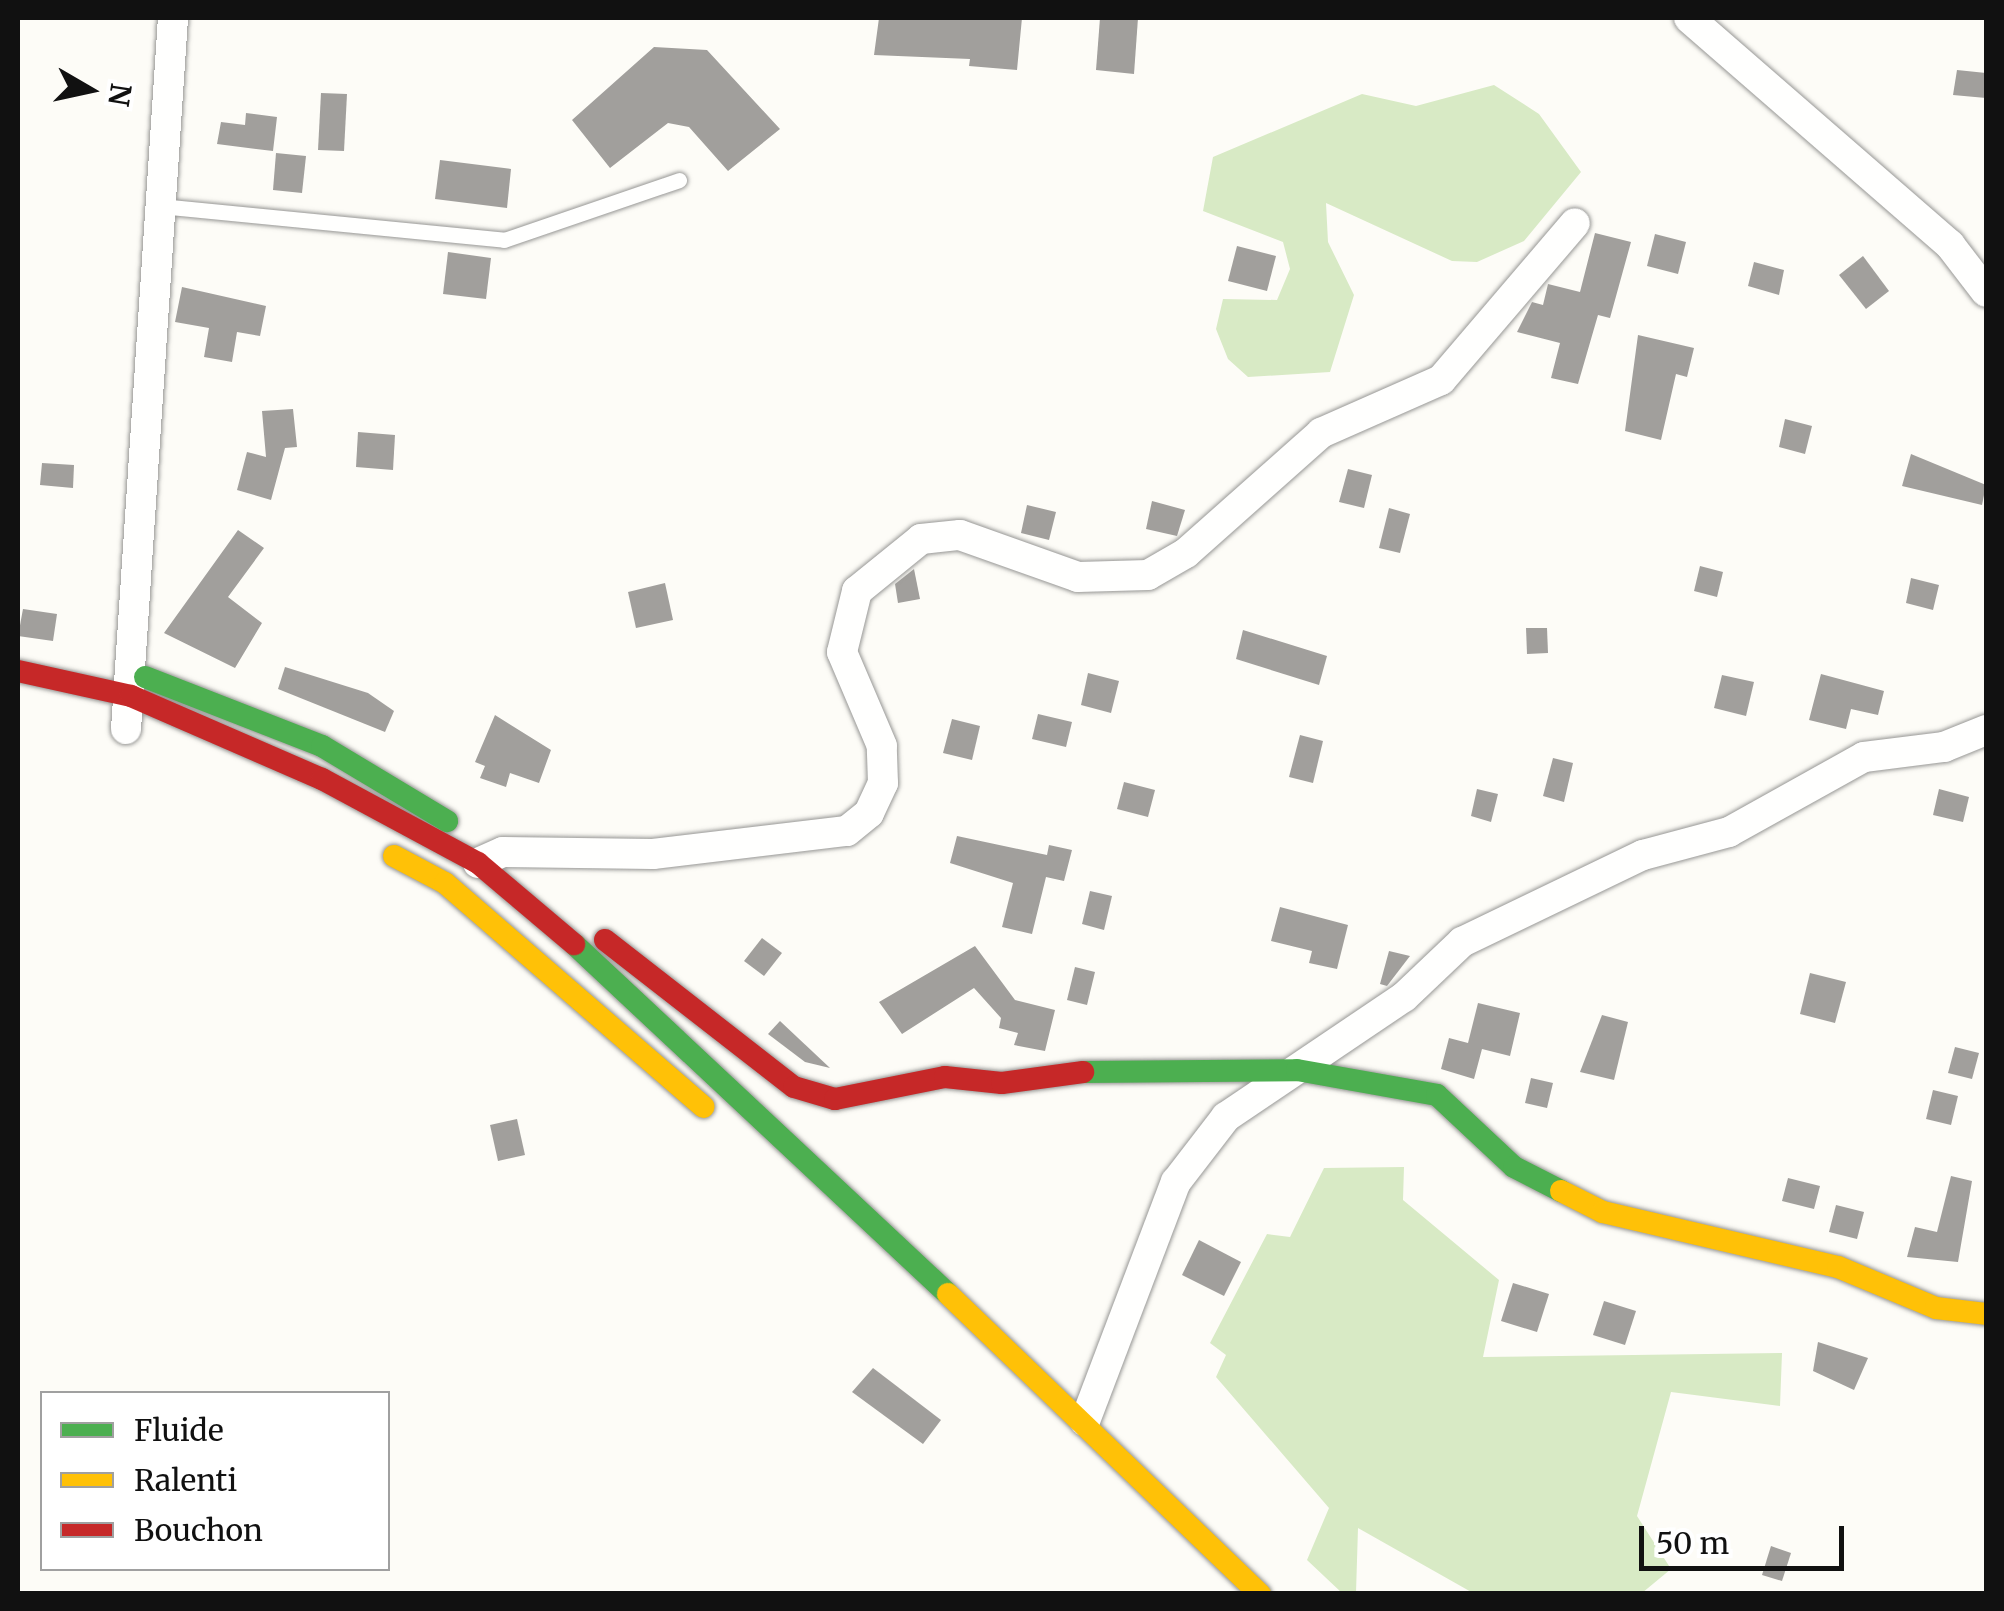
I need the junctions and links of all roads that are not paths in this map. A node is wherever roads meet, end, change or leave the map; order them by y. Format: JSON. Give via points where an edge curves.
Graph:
{"nodes":[{"id":1,"x":173,"y":18,"type":"edge"},
{"id":2,"x":1688,"y":18,"type":"edge"},
{"id":3,"x":679,"y":180,"type":"dead end"},
{"id":4,"x":160,"y":206,"type":"junction"},
{"id":5,"x":1575,"y":222,"type":"dead end"},
{"id":6,"x":1986,"y":292,"type":"edge"},
{"id":7,"x":18,"y":671,"type":"edge"},
{"id":8,"x":132,"y":685,"type":"junction"},
{"id":9,"x":125,"y":730,"type":"dead end"},
{"id":10,"x":1986,"y":730,"type":"edge"},
{"id":11,"x":364,"y":840,"type":"dead end"},
{"id":12,"x":488,"y":858,"type":"junction"},
{"id":13,"x":1297,"y":1070,"type":"junction"},
{"id":14,"x":718,"y":1120,"type":"dead end"},
{"id":15,"x":1986,"y":1314,"type":"edge"},
{"id":16,"x":1086,"y":1422,"type":"junction"},
{"id":17,"x":1260,"y":1594,"type":"edge"}],
"edges":[{"from":1,"to":4,"type":"street"},
{"from":2,"to":6,"type":"street","via":[[1950,245]]},
{"from":3,"to":4,"type":"lane","via":[[504,240]]},
{"from":4,"to":8,"type":"street"},
{"from":5,"to":12,"type":"street","via":[[1441,380],[1321,432],[1186,553],[1148,574],[1078,577],[960,535],[920,540],[857,591],[842,652],[882,746],[883,783],[870,813],[847,831],[653,854]]},
{"from":7,"to":8,"type":"main road"},
{"from":8,"to":9,"type":"street"},
{"from":8,"to":12,"type":"main road"},
{"from":10,"to":13,"type":"street","via":[[1944,747],[1864,757],[1730,832],[1644,855],[1462,942],[1404,997]]},
{"from":11,"to":14,"type":"main road","via":[[445,883]]},
{"from":12,"to":13,"type":"main road","via":[[794,1088],[835,1099],[945,1077],[1002,1082],[1128,1066]]},
{"from":12,"to":16,"type":"main road"},
{"from":13,"to":15,"type":"main road","via":[[1437,1095],[1514,1167],[1603,1212],[1838,1267],[1936,1308]]},
{"from":13,"to":16,"type":"street","via":[[1226,1117],[1176,1182]]},
{"from":16,"to":17,"type":"main road"}]}
